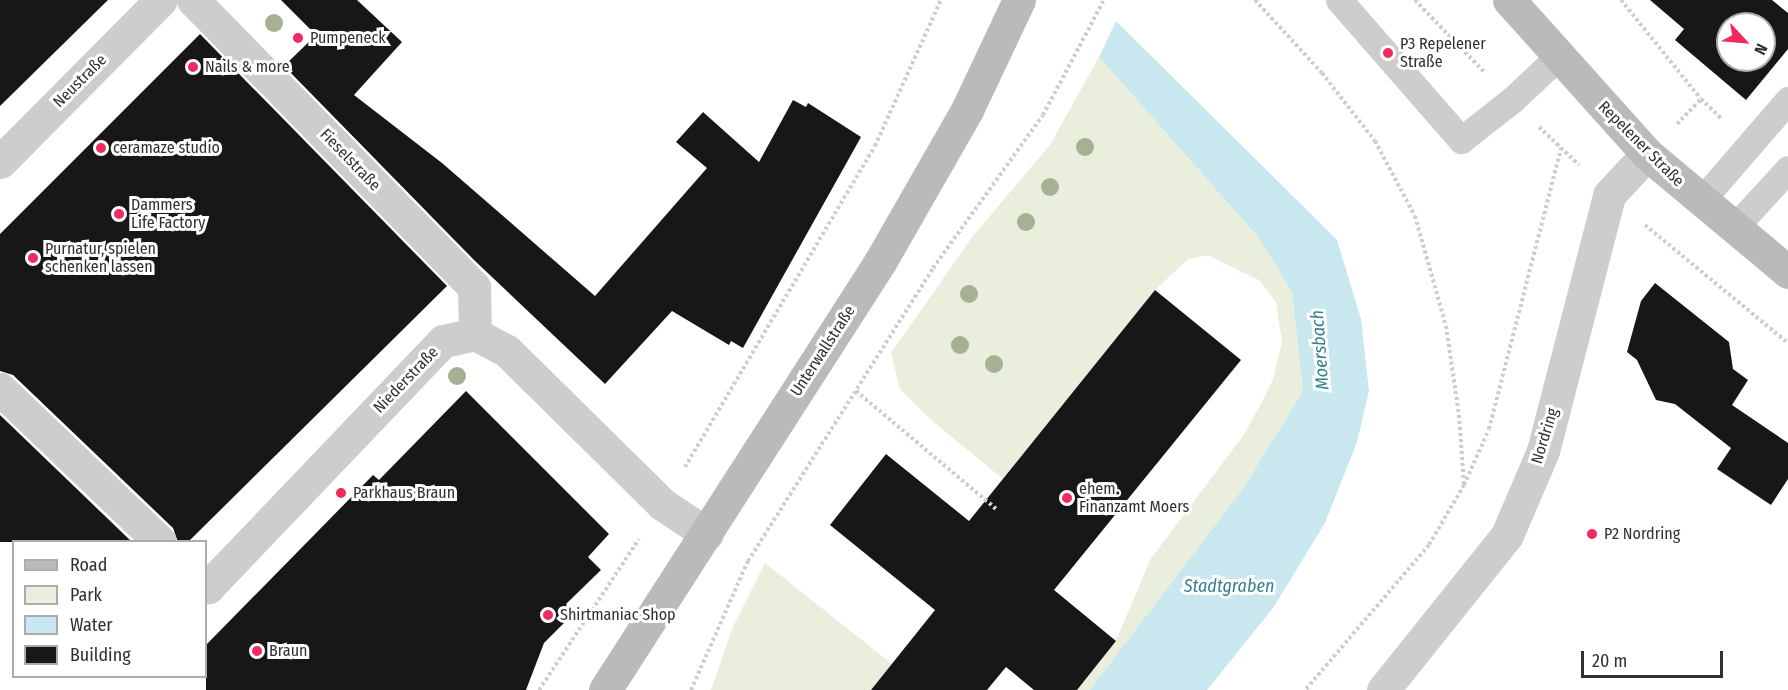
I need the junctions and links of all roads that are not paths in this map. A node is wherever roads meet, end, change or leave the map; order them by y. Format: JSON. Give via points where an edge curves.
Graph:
{"nodes":[{"id":1,"x":161,"y":0,"type":"edge"},
{"id":2,"x":193,"y":0,"type":"edge"},
{"id":3,"x":1019,"y":0,"type":"edge"},
{"id":4,"x":1339,"y":0,"type":"edge"},
{"id":5,"x":1509,"y":0,"type":"edge"},
{"id":6,"x":1558,"y":57,"type":"junction"},
{"id":7,"x":1788,"y":100,"type":"edge"},
{"id":8,"x":1647,"y":154,"type":"junction"},
{"id":9,"x":0,"y":162,"type":"edge"},
{"id":10,"x":1788,"y":169,"type":"edge"},
{"id":11,"x":1700,"y":202,"type":"junction"},
{"id":12,"x":1733,"y":229,"type":"junction"},
{"id":13,"x":1788,"y":273,"type":"edge"},
{"id":14,"x":475,"y":333,"type":"junction"},
{"id":15,"x":0,"y":389,"type":"edge"},
{"id":16,"x":707,"y":534,"type":"junction"},
{"id":17,"x":158,"y":540,"type":"edge"},
{"id":18,"x":207,"y":586,"type":"edge"},
{"id":19,"x":605,"y":690,"type":"edge"},
{"id":20,"x":1383,"y":690,"type":"edge"}],
"edges":[{"from":1,"to":9,"type":"street","name":"Neustraße"},
{"from":2,"to":14,"type":"street","name":"Fieselstraße","via":[[474,286]]},
{"from":3,"to":16,"type":"main road","name":"Unterwallstraße","via":[[967,110],[880,262]]},
{"from":4,"to":6,"type":"lane","via":[[1461,140]]},
{"from":5,"to":6,"type":"main road","name":"Repelener Straße"},
{"from":6,"to":8,"type":"main road","name":"Repelener Straße"},
{"from":7,"to":11,"type":"lane"},
{"from":8,"to":11,"type":"main road","name":"Repelener Straße"},
{"from":8,"to":20,"type":"street","name":"Nordring","via":[[1609,195],[1544,451],[1507,535]]},
{"from":10,"to":12,"type":"lane"},
{"from":11,"to":12,"type":"main road","name":"Repelener Straße"},
{"from":12,"to":13,"type":"main road","name":"Repelener Straße"},
{"from":14,"to":16,"type":"street","via":[[507,351],[662,504]]},
{"from":14,"to":18,"type":"street","name":"Niederstraße","via":[[443,341]]},
{"from":15,"to":17,"type":"street"},
{"from":16,"to":19,"type":"main road","name":"Unterwallstraße"}]}
